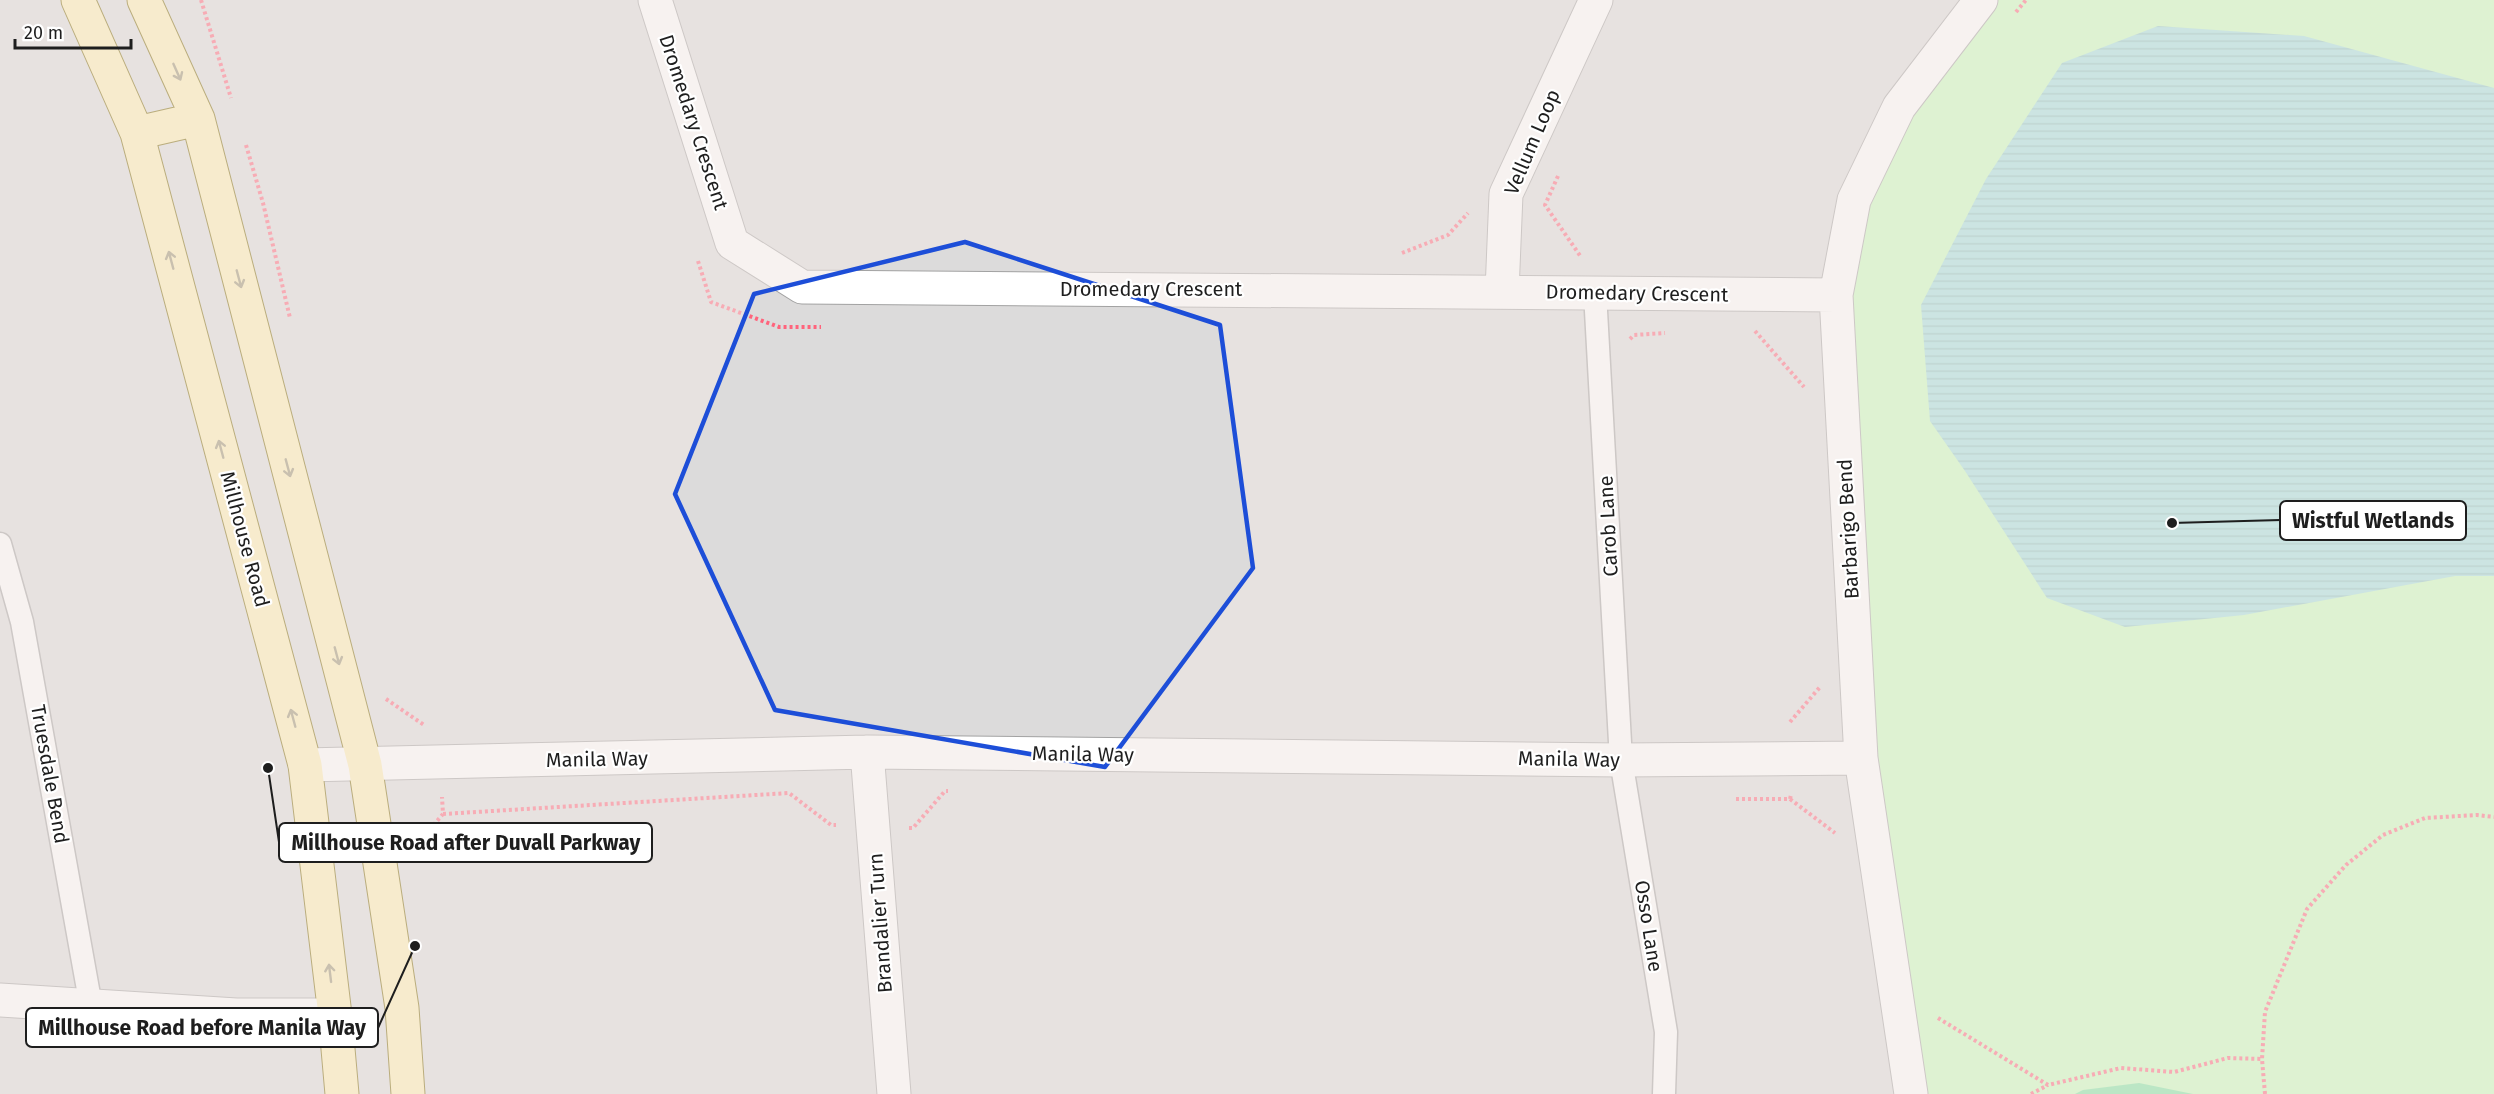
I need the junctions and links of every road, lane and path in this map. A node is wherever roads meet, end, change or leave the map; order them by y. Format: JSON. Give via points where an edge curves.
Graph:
{"nodes":[{"id":1,"x":78,"y":0,"type":"edge"},
{"id":2,"x":144,"y":0,"type":"edge"},
{"id":3,"x":655,"y":0,"type":"edge"},
{"id":4,"x":1596,"y":0,"type":"edge"},
{"id":5,"x":1981,"y":0,"type":"edge"},
{"id":6,"x":2026,"y":0,"type":"edge"},
{"id":7,"x":2012,"y":18,"type":"dead end"},
{"id":8,"x":198,"y":118,"type":"junction"},
{"id":9,"x":137,"y":133,"type":"junction"},
{"id":10,"x":1506,"y":203,"type":"junction"},
{"id":11,"x":1545,"y":205,"type":"dead end"},
{"id":12,"x":1393,"y":253,"type":"dead end"},
{"id":13,"x":1502,"y":292,"type":"junction"},
{"id":14,"x":1595,"y":293,"type":"junction"},
{"id":15,"x":1836,"y":295,"type":"junction"},
{"id":16,"x":0,"y":544,"type":"edge"},
{"id":17,"x":867,"y":752,"type":"junction"},
{"id":18,"x":1861,"y":758,"type":"junction"},
{"id":19,"x":1622,"y":760,"type":"junction"},
{"id":20,"x":305,"y":765,"type":"junction"},
{"id":21,"x":365,"y":765,"type":"junction"},
{"id":22,"x":2494,"y":818,"type":"edge"},
{"id":23,"x":0,"y":1000,"type":"edge"},
{"id":24,"x":90,"y":1006,"type":"junction"},
{"id":25,"x":335,"y":1015,"type":"junction"},
{"id":26,"x":1937,"y":1018,"type":"dead end"},
{"id":27,"x":2262,"y":1059,"type":"junction"},
{"id":28,"x":2048,"y":1085,"type":"junction"},
{"id":29,"x":342,"y":1094,"type":"edge"},
{"id":30,"x":408,"y":1094,"type":"edge"},
{"id":31,"x":894,"y":1094,"type":"edge"},
{"id":32,"x":1664,"y":1094,"type":"edge"},
{"id":33,"x":1911,"y":1094,"type":"edge"},
{"id":34,"x":2031,"y":1094,"type":"edge"},
{"id":35,"x":2265,"y":1094,"type":"edge"}],
"edges":[{"from":1,"to":9,"type":"main road","name":"Millhouse Road"},
{"from":2,"to":8,"type":"main road","one_way":true},
{"from":3,"to":13,"type":"street","name":"Dromedary Crescent","via":[[732,243],[802,286]]},
{"from":4,"to":10,"type":"street","name":"Vellum Loop","via":[[1506,194]]},
{"from":5,"to":15,"type":"street","name":"Barbarigo Bend","via":[[1899,107],[1854,200]]},
{"from":6,"to":7,"type":"path"},
{"from":8,"to":9,"type":"main road"},
{"from":8,"to":21,"type":"main road","one_way":true},
{"from":20,"to":9,"type":"main road","name":"Millhouse Road","one_way":true},
{"from":10,"to":11,"type":"path"},
{"from":10,"to":12,"type":"path","via":[[1479,202],[1448,235],[1404,253]]},
{"from":10,"to":13,"type":"street","name":"Vellum Loop"},
{"from":13,"to":14,"type":"street","name":"Dromedary Crescent"},
{"from":14,"to":15,"type":"street","name":"Dromedary Crescent"},
{"from":14,"to":19,"type":"lane","name":"Carob Lane"},
{"from":15,"to":18,"type":"street","name":"Barbarigo Bend"},
{"from":16,"to":24,"type":"lane","name":"Truesdale Bend","via":[[22,621]]},
{"from":17,"to":19,"type":"street","name":"Manila Way"},
{"from":17,"to":21,"type":"street","name":"Manila Way"},
{"from":17,"to":31,"type":"street","name":"Brandalier Turn"},
{"from":18,"to":19,"type":"street","name":"Manila Way"},
{"from":18,"to":33,"type":"street","name":"Barbarigo Bend"},
{"from":19,"to":32,"type":"lane","name":"Osso Lane","via":[[1666,1032]]},
{"from":20,"to":21,"type":"street","name":"Manila Way"},
{"from":25,"to":20,"type":"main road","name":"Millhouse Road","one_way":true},
{"from":21,"to":30,"type":"main road","via":[[402,1008]]},
{"from":22,"to":27,"type":"path","via":[[2425,818],[2383,835],[2346,865],[2307,909],[2265,1012]]},
{"from":23,"to":24,"type":"street"},
{"from":24,"to":25,"type":"street","via":[[236,1015]]},
{"from":25,"to":29,"type":"main road","name":"Millhouse Road"},
{"from":26,"to":28,"type":"path"},
{"from":27,"to":28,"type":"path","via":[[2228,1058],[2174,1072],[2121,1068]]},
{"from":27,"to":35,"type":"path"},
{"from":28,"to":34,"type":"path"}]}
